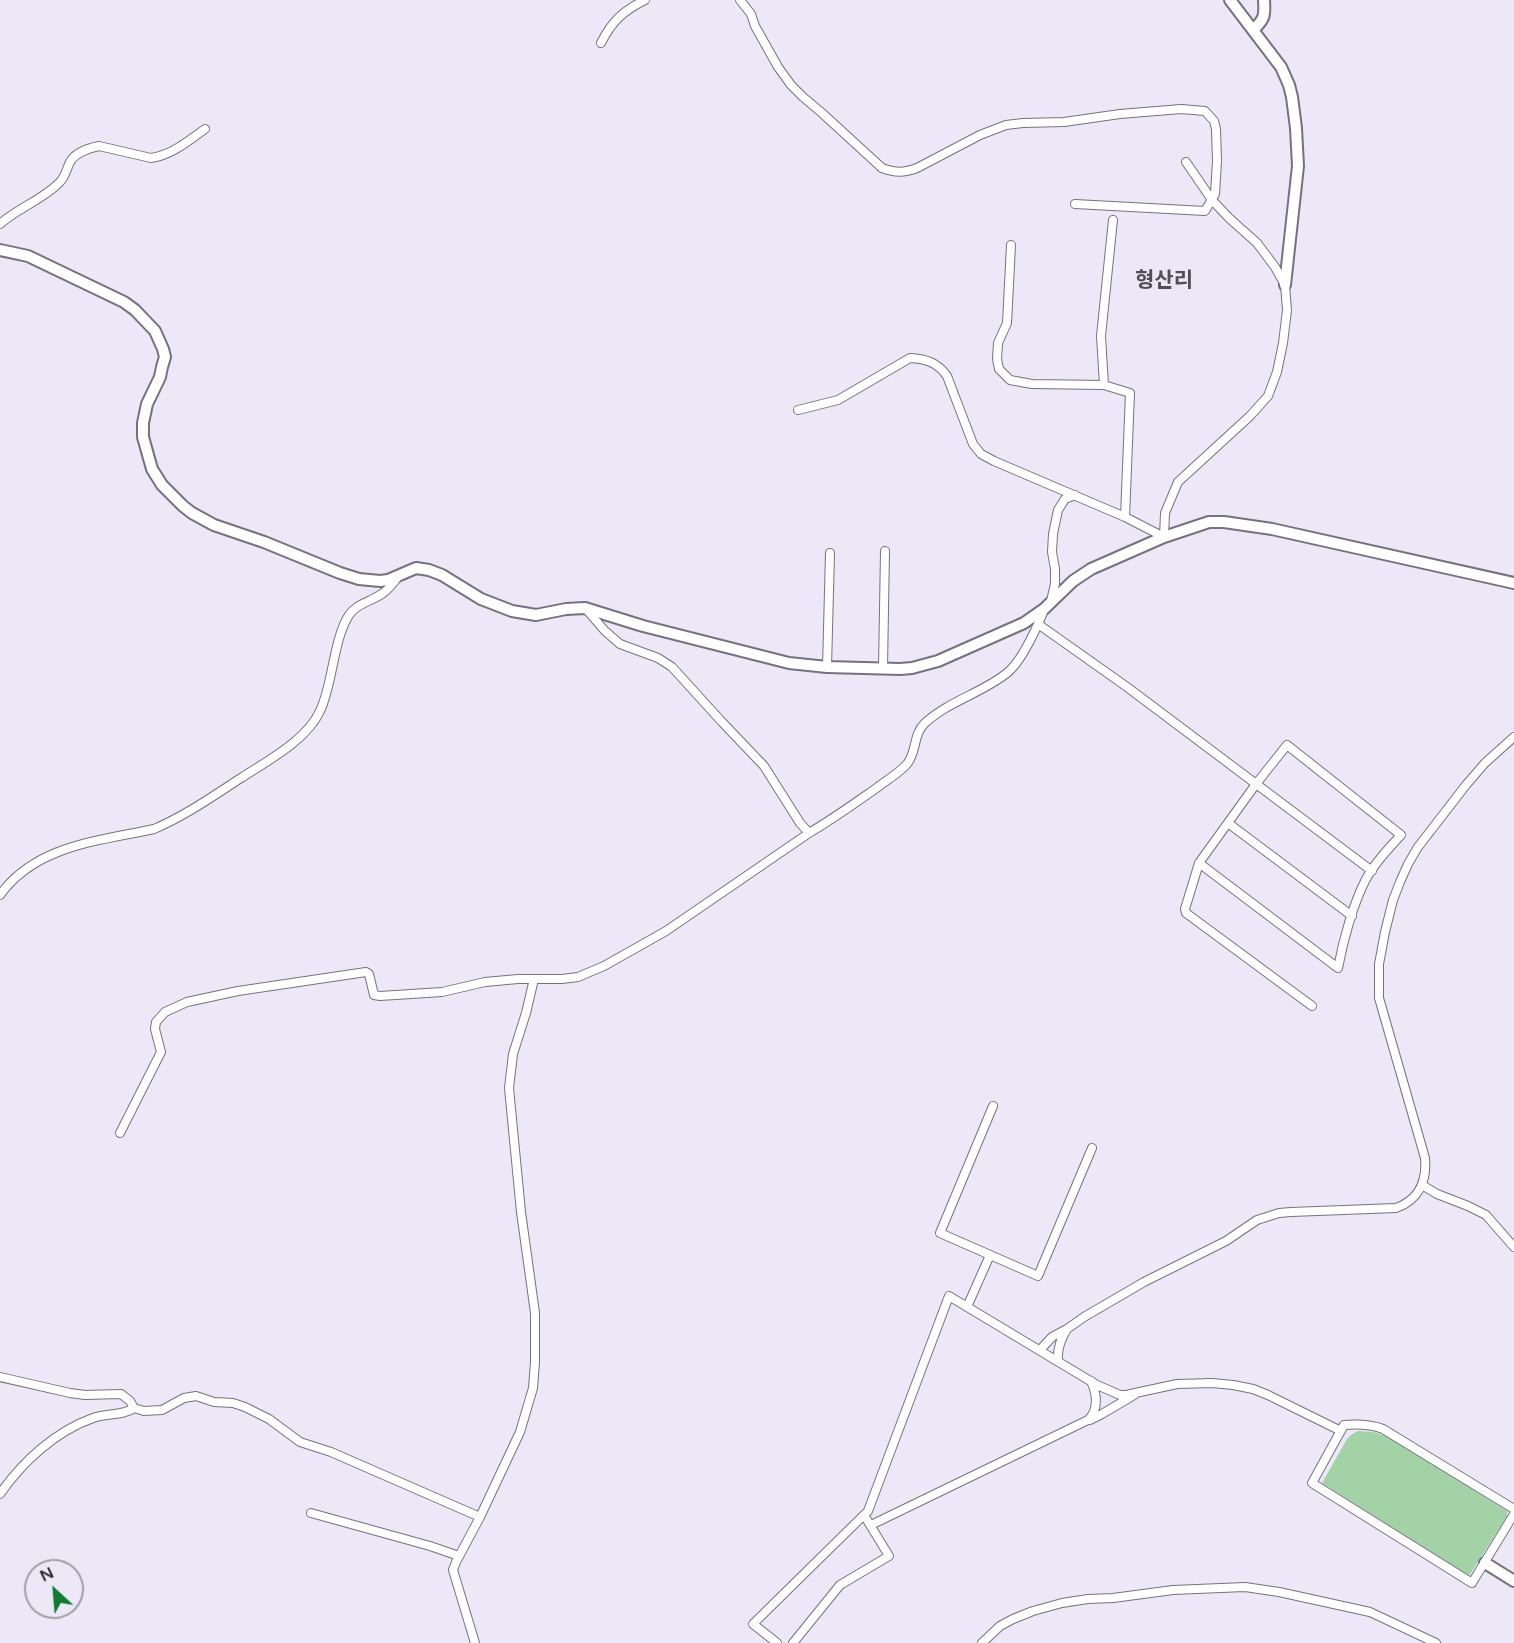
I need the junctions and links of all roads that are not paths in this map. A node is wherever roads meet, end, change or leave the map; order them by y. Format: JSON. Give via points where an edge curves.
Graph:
{"nodes":[{"id":1,"x":645,"y":0,"type":"edge"},
{"id":2,"x":740,"y":0,"type":"edge"},
{"id":3,"x":1230,"y":0,"type":"edge"},
{"id":4,"x":1264,"y":0,"type":"edge"},
{"id":5,"x":1254,"y":30,"type":"junction"},
{"id":6,"x":601,"y":43,"type":"dead end"},
{"id":7,"x":205,"y":129,"type":"dead end"},
{"id":8,"x":1186,"y":162,"type":"dead end"},
{"id":9,"x":1212,"y":200,"type":"junction"},
{"id":10,"x":1075,"y":204,"type":"dead end"},
{"id":11,"x":1113,"y":220,"type":"dead end"},
{"id":12,"x":0,"y":224,"type":"edge"},
{"id":13,"x":1011,"y":244,"type":"dead end"},
{"id":14,"x":0,"y":250,"type":"edge"},
{"id":15,"x":1285,"y":285,"type":"junction"},
{"id":16,"x":1104,"y":385,"type":"junction"},
{"id":17,"x":798,"y":410,"type":"dead end"},
{"id":18,"x":1075,"y":495,"type":"junction"},
{"id":19,"x":1125,"y":517,"type":"junction"},
{"id":20,"x":1164,"y":537,"type":"junction"},
{"id":21,"x":885,"y":551,"type":"dead end"},
{"id":22,"x":830,"y":553,"type":"dead end"},
{"id":23,"x":399,"y":576,"type":"junction"},
{"id":24,"x":1514,"y":583,"type":"edge"},
{"id":25,"x":1048,"y":606,"type":"junction"},
{"id":26,"x":585,"y":608,"type":"junction"},
{"id":27,"x":1038,"y":624,"type":"junction"},
{"id":28,"x":827,"y":667,"type":"junction"},
{"id":29,"x":883,"y":668,"type":"junction"},
{"id":30,"x":1514,"y":737,"type":"edge"},
{"id":31,"x":1256,"y":784,"type":"junction"},
{"id":32,"x":1228,"y":823,"type":"junction"},
{"id":33,"x":809,"y":833,"type":"junction"},
{"id":34,"x":1199,"y":863,"type":"junction"},
{"id":35,"x":1372,"y":871,"type":"junction"},
{"id":36,"x":0,"y":895,"type":"edge"},
{"id":37,"x":1352,"y":916,"type":"junction"},
{"id":38,"x":534,"y":979,"type":"junction"},
{"id":39,"x":1312,"y":1006,"type":"dead end"},
{"id":40,"x":993,"y":1106,"type":"dead end"},
{"id":41,"x":120,"y":1133,"type":"dead end"},
{"id":42,"x":1092,"y":1148,"type":"dead end"},
{"id":43,"x":1422,"y":1185,"type":"junction"},
{"id":44,"x":1514,"y":1247,"type":"edge"},
{"id":45,"x":990,"y":1255,"type":"junction"},
{"id":46,"x":967,"y":1307,"type":"junction"},
{"id":47,"x":1067,"y":1329,"type":"junction"},
{"id":48,"x":1040,"y":1350,"type":"junction"},
{"id":49,"x":1058,"y":1361,"type":"junction"},
{"id":50,"x":0,"y":1377,"type":"edge"},
{"id":51,"x":1090,"y":1380,"type":"junction"},
{"id":52,"x":1138,"y":1393,"type":"junction"},
{"id":53,"x":134,"y":1408,"type":"junction"},
{"id":54,"x":1088,"y":1420,"type":"junction"},
{"id":55,"x":1341,"y":1431,"type":"junction"},
{"id":56,"x":0,"y":1494,"type":"edge"},
{"id":57,"x":1514,"y":1509,"type":"edge"},
{"id":58,"x":311,"y":1513,"type":"dead end"},
{"id":59,"x":1514,"y":1514,"type":"edge"},
{"id":60,"x":864,"y":1515,"type":"junction"},
{"id":61,"x":480,"y":1517,"type":"junction"},
{"id":62,"x":871,"y":1526,"type":"junction"},
{"id":63,"x":459,"y":1556,"type":"junction"},
{"id":64,"x":1485,"y":1563,"type":"junction"},
{"id":65,"x":1514,"y":1581,"type":"edge"},
{"id":66,"x":475,"y":1643,"type":"edge"},
{"id":67,"x":777,"y":1643,"type":"edge"},
{"id":68,"x":793,"y":1643,"type":"edge"},
{"id":69,"x":982,"y":1643,"type":"edge"},
{"id":70,"x":1436,"y":1643,"type":"edge"}],
"edges":[{"from":1,"to":6,"type":"street","via":[[624,12]]},
{"from":2,"to":9,"type":"street","via":[[791,85],[882,168],[908,172],[1006,125],[1201,110],[1210,115],[1216,129]]},
{"from":3,"to":5,"type":"main road"},
{"from":4,"to":5,"type":"main road","via":[[1263,21]]},
{"from":5,"to":15,"type":"main road","via":[[1285,74],[1295,120],[1298,166]]},
{"from":7,"to":12,"type":"street","via":[[159,157],[99,146],[91,148],[74,156],[57,185]]},
{"from":8,"to":9,"type":"street"},
{"from":9,"to":10,"type":"street","via":[[1205,211]]},
{"from":9,"to":15,"type":"street","via":[[1257,243]]},
{"from":11,"to":16,"type":"street","via":[[1101,336]]},
{"from":13,"to":16,"type":"street","via":[[1007,323],[998,343],[999,369],[1010,380],[1032,384]]},
{"from":14,"to":23,"type":"main road","via":[[28,256],[124,303],[155,331],[165,357],[145,412],[145,448],[156,478],[192,513],[349,577],[380,581]]},
{"from":15,"to":20,"type":"street","via":[[1283,343],[1268,396],[1178,482],[1165,513]]},
{"from":16,"to":19,"type":"street","via":[[1130,393]]},
{"from":17,"to":18,"type":"street","via":[[838,400],[910,358],[932,361],[947,376],[973,444],[981,454]]},
{"from":18,"to":19,"type":"street"},
{"from":18,"to":25,"type":"street","via":[[1065,499],[1058,510],[1052,552],[1055,584]]},
{"from":19,"to":20,"type":"street"},
{"from":20,"to":24,"type":"main road","via":[[1209,522],[1249,525]]},
{"from":20,"to":25,"type":"main road","via":[[1083,574]]},
{"from":21,"to":29,"type":"street"},
{"from":22,"to":28,"type":"street"},
{"from":23,"to":26,"type":"main road","via":[[416,568],[429,570],[481,599],[528,615]]},
{"from":23,"to":36,"type":"street","via":[[386,591],[359,605],[348,617],[321,710],[292,744],[167,823],[68,848],[31,865]]},
{"from":25,"to":27,"type":"street"},
{"from":25,"to":29,"type":"main road","via":[[1024,623],[938,661],[912,668]]},
{"from":26,"to":28,"type":"main road","via":[[766,658]]},
{"from":26,"to":33,"type":"street","via":[[620,644],[672,667],[764,766]]},
{"from":27,"to":31,"type":"street"},
{"from":27,"to":33,"type":"street","via":[[1014,667],[930,719],[919,730],[907,764]]},
{"from":28,"to":29,"type":"main road"},
{"from":30,"to":43,"type":"street","via":[[1466,784],[1418,847],[1393,900],[1385,932],[1379,964],[1379,998],[1422,1145],[1426,1168]]},
{"from":31,"to":32,"type":"street"},
{"from":31,"to":35,"type":"street"},
{"from":31,"to":35,"type":"street","via":[[1287,745],[1401,835]]},
{"from":32,"to":34,"type":"street"},
{"from":32,"to":37,"type":"street"},
{"from":33,"to":38,"type":"street","via":[[629,953],[578,977]]},
{"from":34,"to":37,"type":"street","via":[[1338,968]]},
{"from":34,"to":39,"type":"street","via":[[1186,913]]},
{"from":35,"to":37,"type":"street"},
{"from":38,"to":41,"type":"street","via":[[380,996],[374,995],[366,972],[187,1002],[165,1012],[156,1022],[161,1052]]},
{"from":38,"to":61,"type":"street","via":[[513,1054],[509,1088],[535,1313],[536,1362],[520,1432]]},
{"from":40,"to":45,"type":"street","via":[[940,1233]]},
{"from":42,"to":45,"type":"street","via":[[1038,1276]]},
{"from":43,"to":44,"type":"street","via":[[1486,1215]]},
{"from":43,"to":47,"type":"street","via":[[1410,1202],[1396,1208],[1285,1212],[1257,1220]]},
{"from":45,"to":46,"type":"street"},
{"from":46,"to":48,"type":"street"},
{"from":46,"to":60,"type":"street","via":[[949,1296]]},
{"from":47,"to":48,"type":"street"},
{"from":47,"to":49,"type":"street","via":[[1059,1345]]},
{"from":48,"to":49,"type":"street"},
{"from":49,"to":51,"type":"street"},
{"from":50,"to":53,"type":"street","via":[[70,1393],[121,1394]]},
{"from":51,"to":52,"type":"street","via":[[1120,1395]]},
{"from":51,"to":54,"type":"street","via":[[1095,1390],[1095,1408]]},
{"from":52,"to":54,"type":"street"},
{"from":52,"to":55,"type":"street","via":[[1177,1384],[1233,1384],[1268,1395]]},
{"from":53,"to":56,"type":"street","via":[[96,1417],[70,1429],[19,1469]]},
{"from":53,"to":61,"type":"street","via":[[162,1410],[196,1396],[239,1405],[269,1419],[300,1442]]},
{"from":54,"to":62,"type":"street"},
{"from":55,"to":57,"type":"street","via":[[1344,1425],[1358,1424],[1383,1429]]},
{"from":55,"to":64,"type":"street","via":[[1312,1483],[1472,1583]]},
{"from":58,"to":63,"type":"street"},
{"from":59,"to":64,"type":"street"},
{"from":60,"to":62,"type":"street"},
{"from":60,"to":67,"type":"street","via":[[753,1624]]},
{"from":61,"to":63,"type":"street"},
{"from":62,"to":68,"type":"street","via":[[889,1556],[840,1585]]},
{"from":63,"to":66,"type":"street","via":[[453,1570]]},
{"from":64,"to":65,"type":"main road"},
{"from":69,"to":70,"type":"street","via":[[1013,1619],[1062,1603],[1173,1590],[1245,1587],[1370,1612]]}]}
